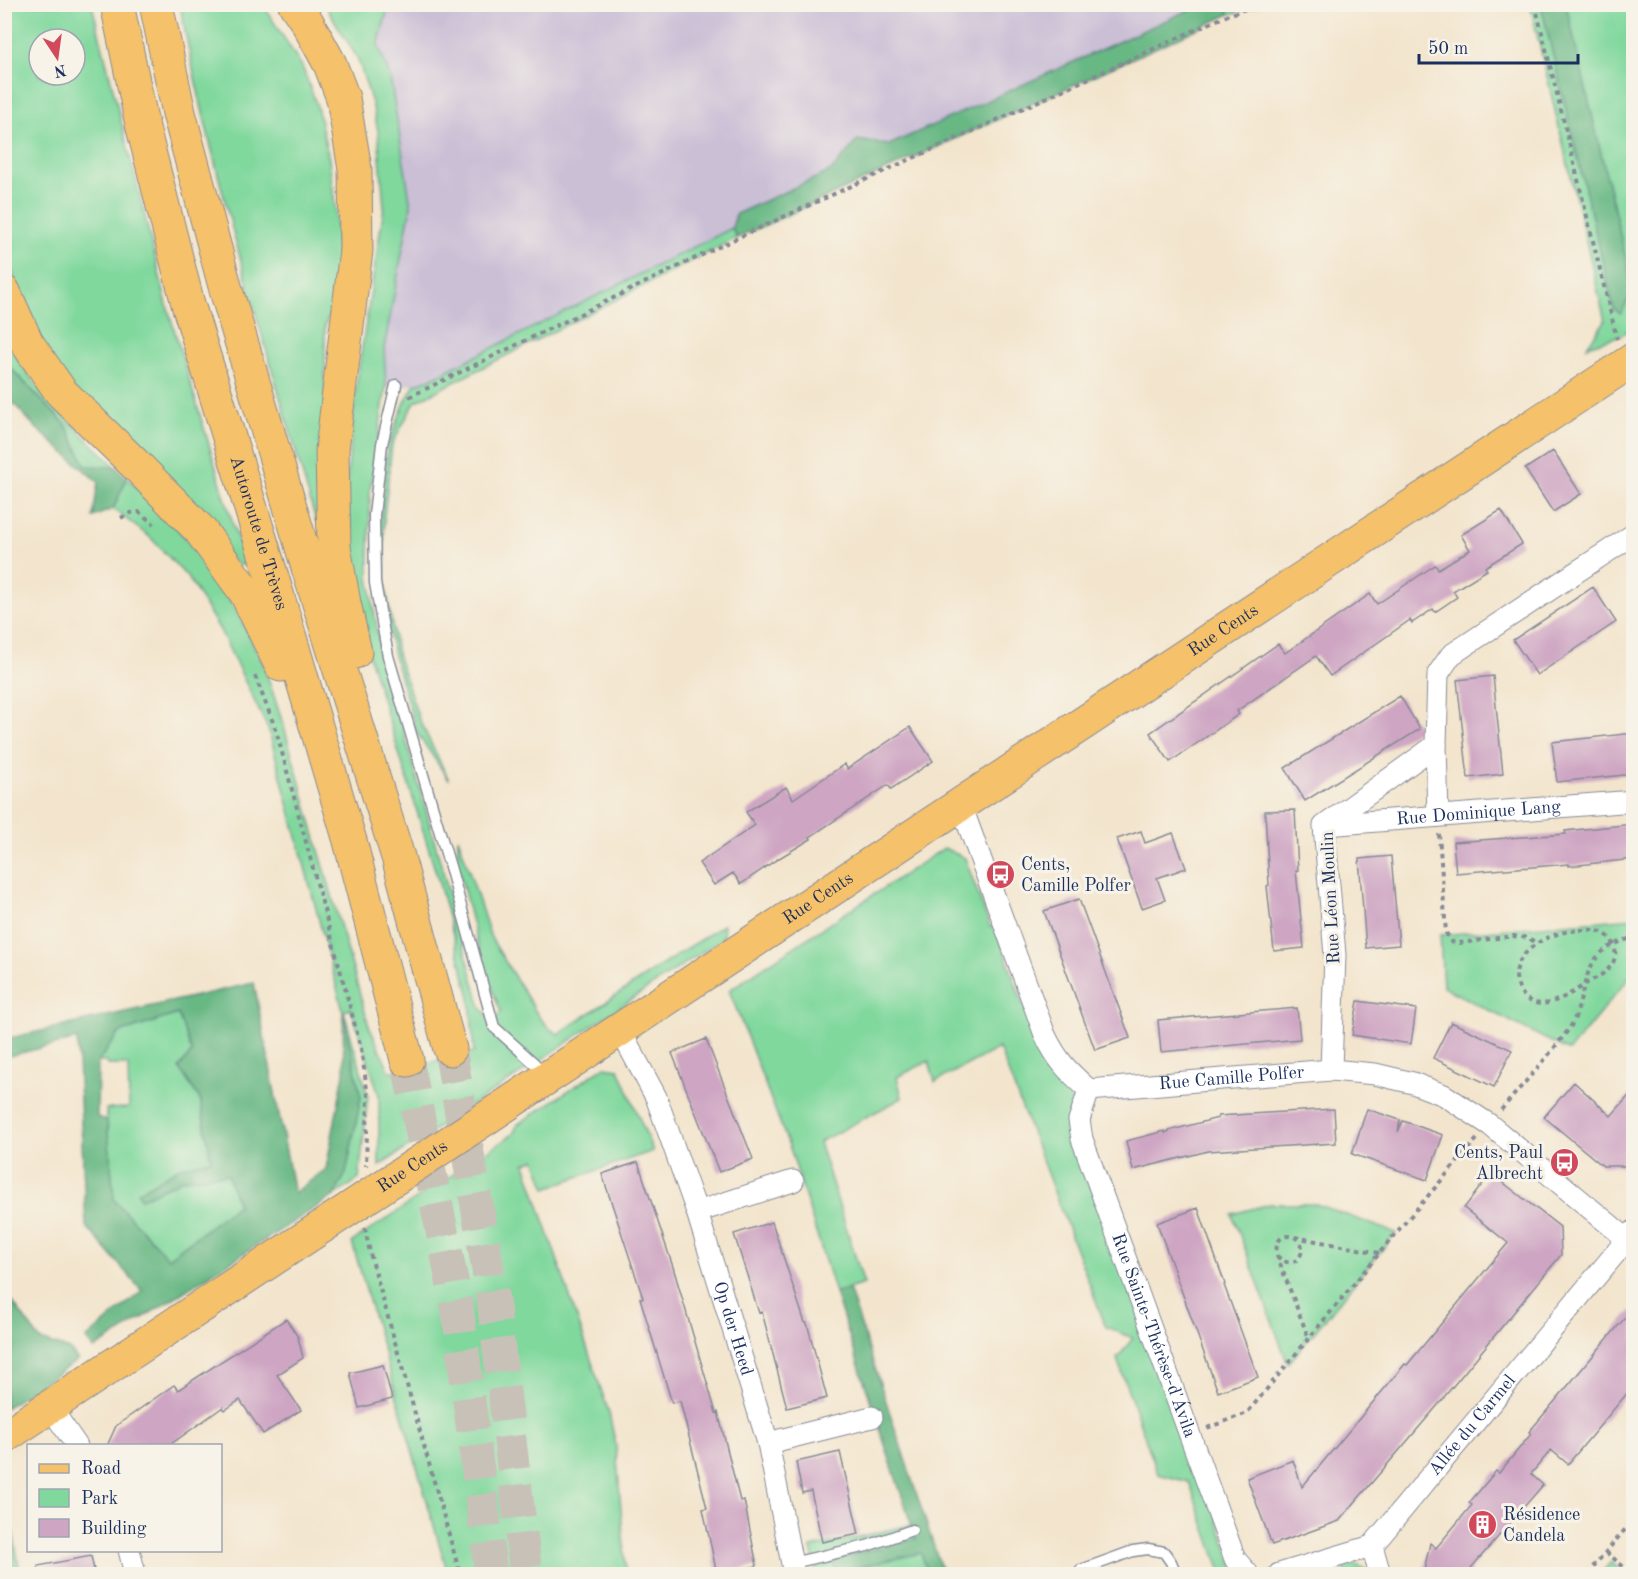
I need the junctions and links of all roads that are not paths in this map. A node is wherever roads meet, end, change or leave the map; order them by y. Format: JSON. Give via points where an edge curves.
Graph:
{"nodes":[{"id":1,"x":117,"y":4,"type":"edge"},
{"id":2,"x":156,"y":4,"type":"edge"},
{"id":3,"x":296,"y":4,"type":"edge"},
{"id":4,"x":4,"y":292,"type":"edge"},
{"id":5,"x":1629,"y":363,"type":"edge"},
{"id":6,"x":396,"y":386,"type":"dead end"},
{"id":7,"x":1634,"y":534,"type":"edge"},
{"id":8,"x":1436,"y":745,"type":"junction"},
{"id":9,"x":1634,"y":801,"type":"edge"},
{"id":10,"x":961,"y":804,"type":"junction"},
{"id":11,"x":1438,"y":816,"type":"junction"},
{"id":12,"x":1324,"y":826,"type":"junction"},
{"id":13,"x":350,"y":841,"type":"junction"},
{"id":14,"x":440,"y":1009,"type":"junction"},
{"id":15,"x":620,"y":1030,"type":"junction"},
{"id":16,"x":450,"y":1049,"type":"tunnel mouth"},
{"id":17,"x":407,"y":1060,"type":"tunnel mouth"},
{"id":18,"x":1331,"y":1070,"type":"junction"},
{"id":19,"x":548,"y":1078,"type":"junction"},
{"id":20,"x":1089,"y":1090,"type":"junction"},
{"id":21,"x":794,"y":1181,"type":"dead end"},
{"id":22,"x":696,"y":1212,"type":"junction"},
{"id":23,"x":1631,"y":1239,"type":"edge"},
{"id":24,"x":50,"y":1407,"type":"junction"},
{"id":25,"x":872,"y":1417,"type":"dead end"},
{"id":26,"x":4,"y":1437,"type":"edge"},
{"id":27,"x":768,"y":1443,"type":"junction"},
{"id":28,"x":76,"y":1444,"type":"edge"},
{"id":29,"x":912,"y":1530,"type":"dead end"},
{"id":30,"x":1372,"y":1546,"type":"junction"},
{"id":31,"x":129,"y":1552,"type":"edge"},
{"id":32,"x":793,"y":1569,"type":"edge"},
{"id":33,"x":1081,"y":1569,"type":"dead end"},
{"id":34,"x":135,"y":1575,"type":"edge"},
{"id":35,"x":1176,"y":1575,"type":"edge"},
{"id":36,"x":1248,"y":1575,"type":"edge"},
{"id":37,"x":1279,"y":1575,"type":"edge"},
{"id":38,"x":1380,"y":1575,"type":"edge"}],
"edges":[{"from":1,"to":13,"type":"main road","name":"Autoroute de Trèves","via":[[142,124],[188,304]]},
{"from":2,"to":14,"type":"main road","name":"Autoroute de Trèves","via":[[179,113],[226,290],[398,857]]},
{"from":3,"to":14,"type":"main road","via":[[330,64],[343,98],[355,169],[356,250],[332,450],[334,547],[358,665],[414,850]]},
{"from":4,"to":13,"type":"main road","via":[[27,343],[62,392],[200,530],[246,593],[276,653]]},
{"from":5,"to":10,"type":"main road","name":"Rue Cents"},
{"from":6,"to":19,"type":"lane","via":[[382,444],[374,515],[375,583],[388,656],[494,1027]]},
{"from":7,"to":8,"type":"street","via":[[1451,655],[1438,674]]},
{"from":8,"to":11,"type":"street"},
{"from":8,"to":12,"type":"street","name":"Rue Léon Moulin"},
{"from":9,"to":11,"type":"street","name":"Rue Dominique Lang"},
{"from":10,"to":15,"type":"main road","name":"Rue Cents"},
{"from":10,"to":20,"type":"street","via":[[1045,1035],[1055,1055]]},
{"from":11,"to":12,"type":"street","name":"Rue Dominique Lang"},
{"from":12,"to":18,"type":"street","name":"Rue Léon Moulin","via":[[1335,955]]},
{"from":13,"to":17,"type":"main road","name":"Autoroute de Trèves"},
{"from":14,"to":16,"type":"main road","name":"Autoroute de Trèves"},
{"from":15,"to":19,"type":"main road","name":"Rue Cents"},
{"from":15,"to":22,"type":"street","name":"Op der Heed","via":[[656,1097]]},
{"from":18,"to":20,"type":"street","name":"Rue Camille Polfer"},
{"from":18,"to":23,"type":"street","name":"Rue Camille Polfer","via":[[1375,1074],[1444,1095],[1490,1125]]},
{"from":19,"to":24,"type":"main road","name":"Rue Cents"},
{"from":20,"to":36,"type":"street","name":"Rue Sainte-Thérèse-d'Ávila","via":[[1079,1120],[1082,1139],[1235,1559]]},
{"from":21,"to":22,"type":"street"},
{"from":22,"to":27,"type":"street","name":"Op der Heed"},
{"from":23,"to":30,"type":"street","name":"Allée du Carmel"},
{"from":24,"to":26,"type":"main road","name":"Rue Cents"},
{"from":24,"to":28,"type":"street"},
{"from":25,"to":27,"type":"street"},
{"from":27,"to":32,"type":"street","name":"Op der Heed"},
{"from":29,"to":32,"type":"lane"},
{"from":30,"to":37,"type":"street"},
{"from":30,"to":38,"type":"street"},
{"from":31,"to":34,"type":"street"},
{"from":33,"to":35,"type":"lane","via":[[1148,1549],[1164,1551]]}]}
